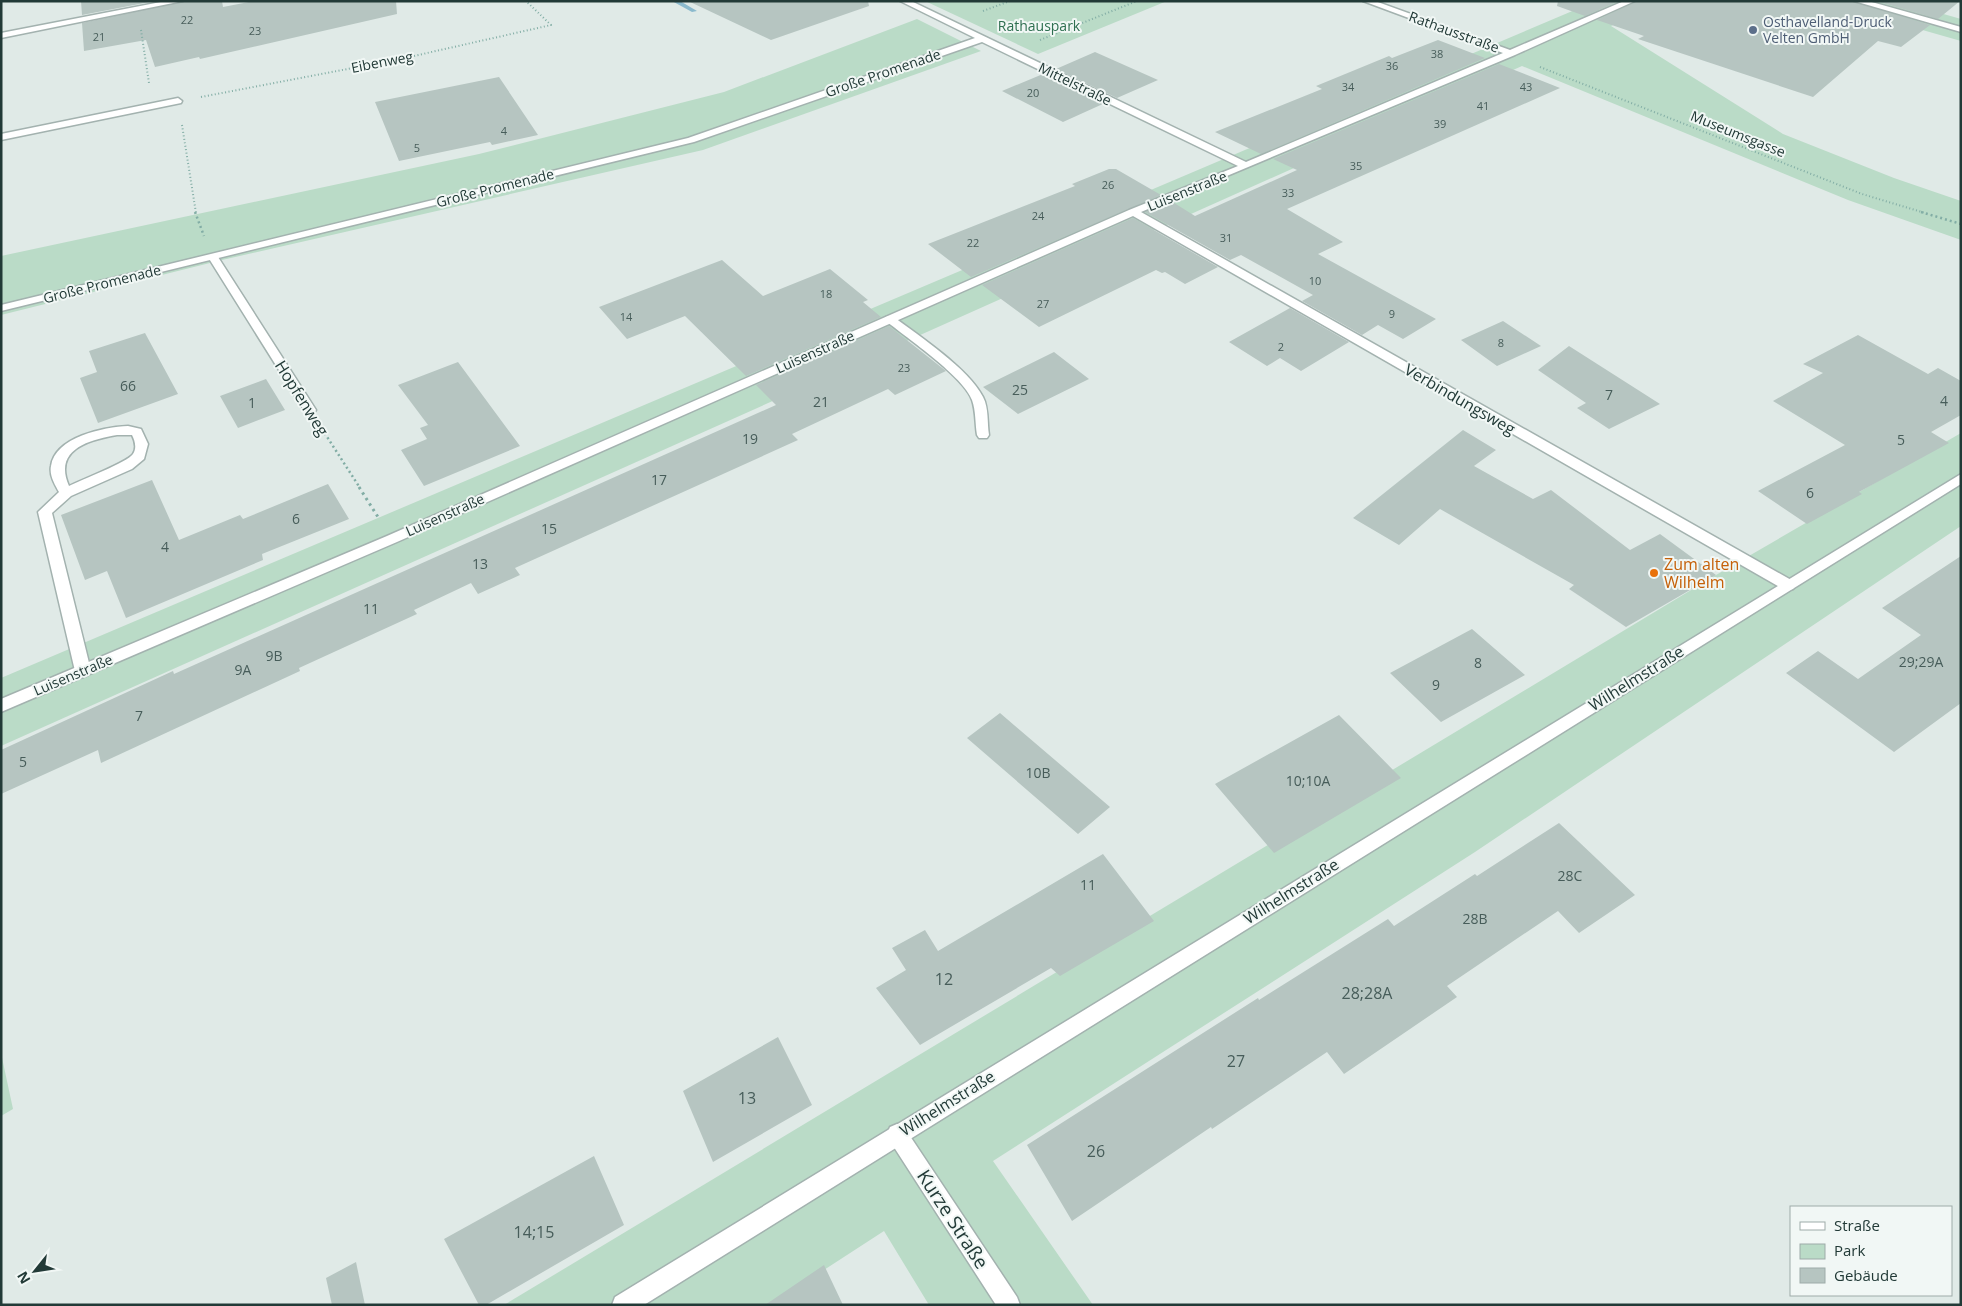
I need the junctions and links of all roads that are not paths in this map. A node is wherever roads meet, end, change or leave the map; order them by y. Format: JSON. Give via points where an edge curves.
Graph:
{"nodes":[{"id":1,"x":179,"y":1,"type":"edge"},
{"id":2,"x":904,"y":1,"type":"edge"},
{"id":3,"x":1367,"y":1,"type":"edge"},
{"id":4,"x":1631,"y":1,"type":"edge"},
{"id":5,"x":1858,"y":1,"type":"edge"},
{"id":6,"x":1961,"y":30,"type":"edge"},
{"id":7,"x":1,"y":36,"type":"edge"},
{"id":8,"x":981,"y":39,"type":"junction"},
{"id":9,"x":1512,"y":53,"type":"junction"},
{"id":10,"x":178,"y":101,"type":"road end"},
{"id":11,"x":1,"y":137,"type":"edge"},
{"id":12,"x":1246,"y":166,"type":"junction"},
{"id":13,"x":1133,"y":212,"type":"junction"},
{"id":14,"x":213,"y":257,"type":"junction"},
{"id":15,"x":1,"y":308,"type":"edge"},
{"id":16,"x":890,"y":319,"type":"junction"},
{"id":17,"x":310,"y":410,"type":"road end"},
{"id":18,"x":983,"y":435,"type":"dead end"},
{"id":19,"x":1961,"y":478,"type":"edge"},
{"id":20,"x":66,"y":493,"type":"junction"},
{"id":21,"x":1788,"y":585,"type":"junction"},
{"id":22,"x":83,"y":671,"type":"junction"},
{"id":23,"x":1,"y":706,"type":"edge"},
{"id":24,"x":897,"y":1134,"type":"junction"},
{"id":25,"x":623,"y":1305,"type":"edge"},
{"id":26,"x":1009,"y":1305,"type":"edge"}],
"edges":[{"from":1,"to":7,"type":"street"},
{"from":2,"to":8,"type":"street","name":"Mittelstraße"},
{"from":3,"to":9,"type":"street","name":"Rathausstraße"},
{"from":4,"to":9,"type":"street","name":"Luisenstraße"},
{"from":5,"to":6,"type":"street"},
{"from":8,"to":12,"type":"street","name":"Mittelstraße"},
{"from":8,"to":14,"type":"street","name":"Große Promenade","via":[[691,140]]},
{"from":9,"to":12,"type":"street","name":"Luisenstraße"},
{"from":10,"to":11,"type":"street"},
{"from":12,"to":13,"type":"street","name":"Luisenstraße"},
{"from":13,"to":16,"type":"street","name":"Luisenstraße"},
{"from":13,"to":21,"type":"street","name":"Verbindungsweg"},
{"from":14,"to":15,"type":"street","name":"Große Promenade"},
{"from":14,"to":17,"type":"street","name":"Hopfenweg"},
{"from":16,"to":18,"type":"street","via":[[972,390],[978,398]]},
{"from":16,"to":22,"type":"street","name":"Luisenstraße","via":[[392,539]]},
{"from":19,"to":21,"type":"street","name":"Wilhelmstraße"},
{"from":20,"to":20,"type":"street","via":[[127,466],[139,456],[142,444],[137,432],[129,429],[90,437],[62,454],[57,466]]},
{"from":20,"to":22,"type":"street","via":[[45,512]]},
{"from":21,"to":24,"type":"street","name":"Wilhelmstraße"},
{"from":22,"to":23,"type":"street","name":"Luisenstraße"},
{"from":24,"to":25,"type":"street","name":"Wilhelmstraße"},
{"from":24,"to":26,"type":"street","name":"Kurze Straße"}]}
